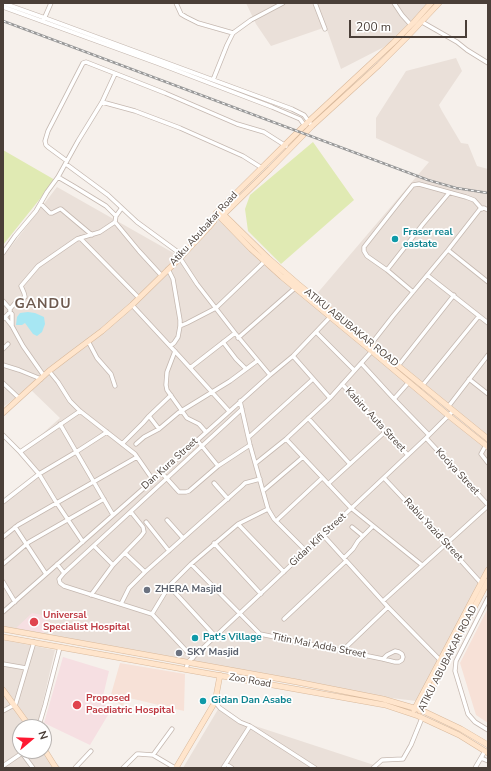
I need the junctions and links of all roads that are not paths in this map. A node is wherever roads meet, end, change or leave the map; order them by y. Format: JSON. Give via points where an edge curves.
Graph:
{"nodes":[{"id":1,"x":3,"y":3,"type":"edge"},
{"id":2,"x":51,"y":3,"type":"edge"},
{"id":3,"x":176,"y":3,"type":"edge"},
{"id":4,"x":283,"y":3,"type":"edge"},
{"id":5,"x":315,"y":3,"type":"edge"},
{"id":6,"x":394,"y":3,"type":"edge"},
{"id":7,"x":431,"y":3,"type":"edge"},
{"id":8,"x":439,"y":3,"type":"edge"},
{"id":9,"x":3,"y":7,"type":"edge"},
{"id":10,"x":44,"y":20,"type":"junction"},
{"id":11,"x":422,"y":22,"type":"junction"},
{"id":12,"x":411,"y":26,"type":"junction"},
{"id":13,"x":325,"y":29,"type":"dead end"},
{"id":14,"x":233,"y":33,"type":"junction"},
{"id":15,"x":488,"y":62,"type":"edge"},
{"id":16,"x":115,"y":74,"type":"junction"},
{"id":17,"x":213,"y":80,"type":"junction"},
{"id":18,"x":102,"y":102,"type":"junction"},
{"id":19,"x":309,"y":121,"type":"junction"},
{"id":20,"x":309,"y":127,"type":"junction"},
{"id":21,"x":285,"y":145,"type":"junction"},
{"id":22,"x":290,"y":149,"type":"junction"},
{"id":23,"x":66,"y":163,"type":"junction"},
{"id":24,"x":262,"y":168,"type":"junction"},
{"id":25,"x":58,"y":177,"type":"junction"},
{"id":26,"x":449,"y":193,"type":"junction"},
{"id":27,"x":41,"y":204,"type":"junction"},
{"id":28,"x":122,"y":209,"type":"junction"},
{"id":29,"x":482,"y":209,"type":"junction"},
{"id":30,"x":488,"y":210,"type":"edge"},
{"id":31,"x":220,"y":214,"type":"junction"},
{"id":32,"x":116,"y":216,"type":"junction"},
{"id":33,"x":116,"y":222,"type":"junction"},
{"id":34,"x":92,"y":235,"type":"junction"},
{"id":35,"x":80,"y":238,"type":"junction"},
{"id":36,"x":448,"y":250,"type":"junction"},
{"id":37,"x":3,"y":253,"type":"edge"},
{"id":38,"x":181,"y":256,"type":"junction"},
{"id":39,"x":264,"y":262,"type":"junction"},
{"id":40,"x":168,"y":269,"type":"junction"},
{"id":41,"x":387,"y":270,"type":"junction"},
{"id":42,"x":161,"y":275,"type":"junction"},
{"id":43,"x":427,"y":275,"type":"junction"},
{"id":44,"x":488,"y":282,"type":"edge"},
{"id":45,"x":295,"y":288,"type":"junction"},
{"id":46,"x":413,"y":292,"type":"junction"},
{"id":47,"x":454,"y":295,"type":"junction"},
{"id":48,"x":139,"y":298,"type":"junction"},
{"id":49,"x":3,"y":301,"type":"edge"},
{"id":50,"x":132,"y":305,"type":"junction"},
{"id":51,"x":216,"y":308,"type":"junction"},
{"id":52,"x":10,"y":310,"type":"junction"},
{"id":53,"x":332,"y":315,"type":"junction"},
{"id":54,"x":479,"y":316,"type":"junction"},
{"id":55,"x":4,"y":318,"type":"edge"},
{"id":56,"x":488,"y":323,"type":"edge"},
{"id":57,"x":12,"y":326,"type":"junction"},
{"id":58,"x":180,"y":326,"type":"junction"},
{"id":59,"x":316,"y":332,"type":"junction"},
{"id":60,"x":235,"y":333,"type":"junction"},
{"id":61,"x":238,"y":338,"type":"junction"},
{"id":62,"x":88,"y":341,"type":"junction"},
{"id":63,"x":223,"y":342,"type":"junction"},
{"id":64,"x":8,"y":344,"type":"dead end"},
{"id":65,"x":170,"y":346,"type":"junction"},
{"id":66,"x":371,"y":348,"type":"junction"},
{"id":67,"x":3,"y":349,"type":"edge"},
{"id":68,"x":175,"y":351,"type":"junction"},
{"id":69,"x":488,"y":355,"type":"edge"},
{"id":70,"x":293,"y":356,"type":"junction"},
{"id":71,"x":257,"y":361,"type":"junction"},
{"id":72,"x":361,"y":363,"type":"junction"},
{"id":73,"x":3,"y":365,"type":"edge"},
{"id":74,"x":398,"y":366,"type":"junction"},
{"id":75,"x":190,"y":368,"type":"junction"},
{"id":76,"x":246,"y":369,"type":"junction"},
{"id":77,"x":354,"y":370,"type":"junction"},
{"id":78,"x":49,"y":371,"type":"junction"},
{"id":79,"x":270,"y":375,"type":"junction"},
{"id":80,"x":42,"y":378,"type":"junction"},
{"id":81,"x":313,"y":379,"type":"junction"},
{"id":82,"x":469,"y":380,"type":"junction"},
{"id":83,"x":409,"y":382,"type":"junction"},
{"id":84,"x":3,"y":383,"type":"edge"},
{"id":85,"x":342,"y":384,"type":"junction"},
{"id":86,"x":115,"y":386,"type":"dead end"},
{"id":87,"x":422,"y":386,"type":"junction"},
{"id":88,"x":212,"y":392,"type":"junction"},
{"id":89,"x":488,"y":394,"type":"edge"},
{"id":90,"x":171,"y":395,"type":"junction"},
{"id":91,"x":19,"y":398,"type":"junction"},
{"id":92,"x":330,"y":398,"type":"junction"},
{"id":93,"x":394,"y":399,"type":"junction"},
{"id":94,"x":240,"y":401,"type":"junction"},
{"id":95,"x":448,"y":407,"type":"junction"},
{"id":96,"x":242,"y":409,"type":"junction"},
{"id":97,"x":80,"y":410,"type":"junction"},
{"id":98,"x":182,"y":411,"type":"junction"},
{"id":99,"x":229,"y":411,"type":"junction"},
{"id":100,"x":453,"y":411,"type":"junction"},
{"id":101,"x":3,"y":413,"type":"edge"},
{"id":102,"x":149,"y":416,"type":"junction"},
{"id":103,"x":449,"y":416,"type":"junction"},
{"id":104,"x":308,"y":418,"type":"junction"},
{"id":105,"x":60,"y":424,"type":"junction"},
{"id":106,"x":159,"y":429,"type":"junction"},
{"id":107,"x":107,"y":432,"type":"junction"},
{"id":108,"x":206,"y":432,"type":"junction"},
{"id":109,"x":385,"y":432,"type":"junction"},
{"id":110,"x":3,"y":435,"type":"edge"},
{"id":111,"x":249,"y":437,"type":"junction"},
{"id":112,"x":428,"y":437,"type":"junction"},
{"id":113,"x":286,"y":439,"type":"junction"},
{"id":114,"x":488,"y":439,"type":"edge"},
{"id":115,"x":197,"y":440,"type":"junction"},
{"id":116,"x":122,"y":444,"type":"junction"},
{"id":117,"x":136,"y":444,"type":"dead end"},
{"id":118,"x":250,"y":445,"type":"junction"},
{"id":119,"x":202,"y":446,"type":"junction"},
{"id":120,"x":487,"y":446,"type":"edge"},
{"id":121,"x":20,"y":452,"type":"junction"},
{"id":122,"x":76,"y":452,"type":"junction"},
{"id":123,"x":408,"y":455,"type":"junction"},
{"id":124,"x":137,"y":456,"type":"junction"},
{"id":125,"x":303,"y":457,"type":"junction"},
{"id":126,"x":256,"y":463,"type":"junction"},
{"id":127,"x":488,"y":463,"type":"edge"},
{"id":128,"x":350,"y":464,"type":"junction"},
{"id":129,"x":218,"y":466,"type":"junction"},
{"id":130,"x":161,"y":472,"type":"junction"},
{"id":131,"x":39,"y":474,"type":"junction"},
{"id":132,"x":167,"y":478,"type":"junction"},
{"id":133,"x":260,"y":478,"type":"junction"},
{"id":134,"x":322,"y":478,"type":"junction"},
{"id":135,"x":384,"y":478,"type":"junction"},
{"id":136,"x":153,"y":480,"type":"junction"},
{"id":137,"x":93,"y":481,"type":"junction"},
{"id":138,"x":214,"y":483,"type":"dead end"},
{"id":139,"x":328,"y":484,"type":"junction"},
{"id":140,"x":263,"y":491,"type":"junction"},
{"id":141,"x":104,"y":499,"type":"junction"},
{"id":142,"x":228,"y":499,"type":"junction"},
{"id":143,"x":3,"y":502,"type":"edge"},
{"id":144,"x":56,"y":502,"type":"junction"},
{"id":145,"x":488,"y":506,"type":"edge"},
{"id":146,"x":351,"y":508,"type":"junction"},
{"id":147,"x":268,"y":509,"type":"junction"},
{"id":148,"x":130,"y":512,"type":"junction"},
{"id":149,"x":113,"y":515,"type":"junction"},
{"id":150,"x":68,"y":520,"type":"junction"},
{"id":151,"x":167,"y":520,"type":"dead end"},
{"id":152,"x":276,"y":521,"type":"junction"},
{"id":153,"x":146,"y":522,"type":"dead end"},
{"id":154,"x":238,"y":524,"type":"junction"},
{"id":155,"x":373,"y":526,"type":"junction"},
{"id":156,"x":15,"y":527,"type":"junction"},
{"id":157,"x":352,"y":527,"type":"dead end"},
{"id":158,"x":323,"y":535,"type":"junction"},
{"id":159,"x":363,"y":536,"type":"junction"},
{"id":160,"x":3,"y":537,"type":"edge"},
{"id":161,"x":183,"y":538,"type":"junction"},
{"id":162,"x":83,"y":542,"type":"junction"},
{"id":163,"x":214,"y":544,"type":"junction"},
{"id":164,"x":446,"y":544,"type":"junction"},
{"id":165,"x":26,"y":545,"type":"junction"},
{"id":166,"x":94,"y":546,"type":"junction"},
{"id":167,"x":169,"y":551,"type":"junction"},
{"id":168,"x":306,"y":551,"type":"junction"},
{"id":169,"x":125,"y":552,"type":"junction"},
{"id":170,"x":345,"y":559,"type":"junction"},
{"id":171,"x":3,"y":564,"type":"edge"},
{"id":172,"x":57,"y":564,"type":"junction"},
{"id":173,"x":191,"y":564,"type":"junction"},
{"id":174,"x":113,"y":565,"type":"junction"},
{"id":175,"x":422,"y":565,"type":"junction"},
{"id":176,"x":488,"y":570,"type":"edge"},
{"id":177,"x":144,"y":572,"type":"junction"},
{"id":178,"x":284,"y":572,"type":"junction"},
{"id":179,"x":64,"y":573,"type":"junction"},
{"id":180,"x":46,"y":574,"type":"junction"},
{"id":181,"x":488,"y":581,"type":"edge"},
{"id":182,"x":3,"y":582,"type":"edge"},
{"id":183,"x":481,"y":583,"type":"junction"},
{"id":184,"x":169,"y":586,"type":"junction"},
{"id":185,"x":260,"y":594,"type":"junction"},
{"id":186,"x":92,"y":595,"type":"junction"},
{"id":187,"x":488,"y":598,"type":"edge"},
{"id":188,"x":383,"y":601,"type":"junction"},
{"id":189,"x":15,"y":602,"type":"junction"},
{"id":190,"x":120,"y":604,"type":"junction"},
{"id":191,"x":388,"y":607,"type":"junction"},
{"id":192,"x":3,"y":612,"type":"edge"},
{"id":193,"x":152,"y":614,"type":"junction"},
{"id":194,"x":240,"y":614,"type":"junction"},
{"id":195,"x":284,"y":618,"type":"dead end"},
{"id":196,"x":3,"y":629,"type":"edge"},
{"id":197,"x":462,"y":631,"type":"junction"},
{"id":198,"x":469,"y":635,"type":"junction"},
{"id":199,"x":3,"y":636,"type":"edge"},
{"id":200,"x":215,"y":636,"type":"junction"},
{"id":201,"x":34,"y":642,"type":"junction"},
{"id":202,"x":60,"y":647,"type":"junction"},
{"id":203,"x":342,"y":651,"type":"junction"},
{"id":204,"x":193,"y":658,"type":"junction"},
{"id":205,"x":383,"y":659,"type":"junction"},
{"id":206,"x":440,"y":660,"type":"junction"},
{"id":207,"x":188,"y":662,"type":"junction"},
{"id":208,"x":3,"y":664,"type":"edge"},
{"id":209,"x":26,"y":668,"type":"junction"},
{"id":210,"x":186,"y":669,"type":"junction"},
{"id":211,"x":220,"y":675,"type":"junction"},
{"id":212,"x":3,"y":690,"type":"edge"},
{"id":213,"x":215,"y":702,"type":"junction"},
{"id":214,"x":14,"y":705,"type":"junction"},
{"id":215,"x":415,"y":708,"type":"junction"},
{"id":216,"x":421,"y":710,"type":"junction"},
{"id":217,"x":3,"y":711,"type":"edge"},
{"id":218,"x":412,"y":714,"type":"junction"},
{"id":219,"x":420,"y":717,"type":"junction"},
{"id":220,"x":24,"y":719,"type":"edge"},
{"id":221,"x":41,"y":719,"type":"edge"},
{"id":222,"x":250,"y":726,"type":"junction"},
{"id":223,"x":172,"y":729,"type":"dead end"},
{"id":224,"x":488,"y":730,"type":"edge"},
{"id":225,"x":488,"y":745,"type":"edge"},
{"id":226,"x":91,"y":751,"type":"dead end"},
{"id":227,"x":487,"y":752,"type":"edge"},
{"id":228,"x":153,"y":755,"type":"junction"},
{"id":229,"x":482,"y":758,"type":"junction"},
{"id":230,"x":14,"y":759,"type":"edge"},
{"id":231,"x":28,"y":759,"type":"edge"},
{"id":232,"x":50,"y":759,"type":"edge"},
{"id":233,"x":488,"y":761,"type":"edge"},
{"id":234,"x":3,"y":766,"type":"edge"},
{"id":235,"x":225,"y":766,"type":"edge"},
{"id":236,"x":32,"y":768,"type":"edge"},
{"id":237,"x":56,"y":768,"type":"edge"},
{"id":238,"x":75,"y":768,"type":"edge"},
{"id":239,"x":123,"y":768,"type":"edge"},
{"id":240,"x":176,"y":768,"type":"edge"},
{"id":241,"x":232,"y":768,"type":"edge"},
{"id":242,"x":314,"y":768,"type":"edge"},
{"id":243,"x":373,"y":768,"type":"edge"},
{"id":244,"x":475,"y":768,"type":"edge"}],
"edges":[{"from":1,"to":10,"type":"street"},
{"from":2,"to":10,"type":"street"},
{"from":3,"to":14,"type":"street","via":[[181,14],[186,17]]},
{"from":4,"to":14,"type":"street"},
{"from":5,"to":13,"type":"street"},
{"from":6,"to":12,"type":"street"},
{"from":7,"to":12,"type":"street","name":"Atiku Abubakar Road"},
{"from":8,"to":11,"type":"street"},
{"from":9,"to":10,"type":"street"},
{"from":10,"to":17,"type":"street"},
{"from":10,"to":20,"type":"street","via":[[272,107],[300,119]]},
{"from":11,"to":15,"type":"street"},
{"from":11,"to":20,"type":"street"},
{"from":12,"to":19,"type":"street","name":"Atiku Abubakar Road"},
{"from":14,"to":17,"type":"street"},
{"from":16,"to":18,"type":"street"},
{"from":16,"to":21,"type":"street","via":[[237,124],[264,132]]},
{"from":16,"to":23,"type":"street","via":[[87,62],[83,63],[45,141],[48,148]]},
{"from":17,"to":19,"type":"street","via":[[292,109],[304,115]]},
{"from":18,"to":23,"type":"street"},
{"from":18,"to":24,"type":"street","via":[[180,128],[243,156]]},
{"from":19,"to":20,"type":"street","name":"Atiku Abubakar Road"},
{"from":20,"to":21,"type":"street","name":"Atiku Abubakar Road"},
{"from":20,"to":22,"type":"street"},
{"from":21,"to":22,"type":"street"},
{"from":21,"to":24,"type":"street","name":"Atiku Abubakar Road"},
{"from":22,"to":31,"type":"street"},
{"from":23,"to":25,"type":"street"},
{"from":23,"to":28,"type":"street"},
{"from":24,"to":31,"type":"street","name":"Atiku Abubakar Road"},
{"from":25,"to":27,"type":"street"},
{"from":25,"to":32,"type":"street","via":[[106,206]]},
{"from":26,"to":29,"type":"street","via":[[474,200]]},
{"from":26,"to":41,"type":"street"},
{"from":26,"to":41,"type":"street","via":[[415,184],[396,205],[364,247],[367,256]]},
{"from":27,"to":34,"type":"street","via":[[50,213],[60,208]]},
{"from":27,"to":37,"type":"street"},
{"from":28,"to":32,"type":"street"},
{"from":28,"to":38,"type":"street"},
{"from":29,"to":30,"type":"street"},
{"from":29,"to":36,"type":"street"},
{"from":31,"to":38,"type":"street","name":"Atiku Abubakar Road"},
{"from":31,"to":39,"type":"street"},
{"from":31,"to":53,"type":"street","name":"ATIKU ABUBAKAR ROAD"},
{"from":32,"to":33,"type":"street"},
{"from":33,"to":34,"type":"street"},
{"from":33,"to":42,"type":"street"},
{"from":34,"to":35,"type":"street"},
{"from":35,"to":48,"type":"street"},
{"from":35,"to":52,"type":"street","via":[[38,266],[21,286],[25,297]]},
{"from":36,"to":43,"type":"street"},
{"from":36,"to":44,"type":"street"},
{"from":38,"to":40,"type":"street","name":"Atiku Abubakar Road"},
{"from":38,"to":51,"type":"street"},
{"from":39,"to":45,"type":"street"},
{"from":39,"to":51,"type":"street"},
{"from":40,"to":42,"type":"street","name":"Atiku Abubakar Road"},
{"from":40,"to":58,"type":"street","via":[[173,279]]},
{"from":41,"to":46,"type":"street"},
{"from":42,"to":48,"type":"street","name":"Atiku Abubakar Road"},
{"from":43,"to":46,"type":"street"},
{"from":43,"to":47,"type":"street"},
{"from":45,"to":53,"type":"street"},
{"from":45,"to":61,"type":"street"},
{"from":46,"to":66,"type":"street"},
{"from":47,"to":54,"type":"street"},
{"from":47,"to":74,"type":"street"},
{"from":48,"to":50,"type":"street","name":"Atiku Abubakar Road"},
{"from":49,"to":52,"type":"street"},
{"from":50,"to":62,"type":"street","name":"Atiku Abubakar Road"},
{"from":50,"to":65,"type":"street"},
{"from":51,"to":58,"type":"street"},
{"from":51,"to":60,"type":"street"},
{"from":52,"to":55,"type":"street"},
{"from":52,"to":57,"type":"street"},
{"from":53,"to":59,"type":"street","name":"Dan Kura Street"},
{"from":53,"to":66,"type":"street","name":"ATIKU ABUBAKAR ROAD"},
{"from":54,"to":56,"type":"street"},
{"from":54,"to":87,"type":"street"},
{"from":55,"to":57,"type":"street"},
{"from":57,"to":80,"type":"street"},
{"from":58,"to":65,"type":"street","via":[[178,337]]},
{"from":59,"to":70,"type":"street","name":"Dan Kura Street"},
{"from":59,"to":77,"type":"street"},
{"from":60,"to":61,"type":"street"},
{"from":60,"to":63,"type":"street"},
{"from":61,"to":71,"type":"street"},
{"from":62,"to":78,"type":"street","name":"Atiku Abubakar Road"},
{"from":62,"to":86,"type":"street","via":[[97,358],[111,374]]},
{"from":63,"to":75,"type":"street"},
{"from":63,"to":76,"type":"street"},
{"from":64,"to":67,"type":"street"},
{"from":65,"to":68,"type":"street"},
{"from":66,"to":72,"type":"street"},
{"from":66,"to":74,"type":"street","name":"ATIKU ABUBAKAR ROAD"},
{"from":66,"to":83,"type":"street"},
{"from":68,"to":75,"type":"street"},
{"from":68,"to":90,"type":"street","via":[[167,372],[167,387]]},
{"from":69,"to":82,"type":"street"},
{"from":70,"to":79,"type":"street","name":"Dan Kura Street"},
{"from":70,"to":81,"type":"street"},
{"from":71,"to":76,"type":"street"},
{"from":71,"to":79,"type":"street"},
{"from":72,"to":77,"type":"street"},
{"from":72,"to":93,"type":"street","name":"Kociya Street"},
{"from":73,"to":80,"type":"street"},
{"from":74,"to":87,"type":"street","name":"ATIKU ABUBAKAR ROAD"},
{"from":75,"to":88,"type":"street"},
{"from":76,"to":88,"type":"street"},
{"from":77,"to":85,"type":"street"},
{"from":78,"to":80,"type":"street","name":"Atiku Abubakar Road"},
{"from":78,"to":97,"type":"street"},
{"from":79,"to":94,"type":"street","name":"Dan Kura Street"},
{"from":80,"to":91,"type":"street","name":"Atiku Abubakar Road"},
{"from":81,"to":92,"type":"street"},
{"from":81,"to":111,"type":"street"},
{"from":82,"to":89,"type":"street"},
{"from":82,"to":95,"type":"street"},
{"from":83,"to":93,"type":"street"},
{"from":83,"to":103,"type":"street"},
{"from":84,"to":91,"type":"street"},
{"from":85,"to":92,"type":"street"},
{"from":85,"to":109,"type":"street","name":"Kabiru Auta Street"},
{"from":87,"to":95,"type":"street","name":"ATIKU ABUBAKAR ROAD"},
{"from":88,"to":98,"type":"street"},
{"from":88,"to":99,"type":"street"},
{"from":90,"to":98,"type":"street"},
{"from":90,"to":102,"type":"street"},
{"from":91,"to":101,"type":"street","name":"Atiku Abubakar Road"},
{"from":92,"to":104,"type":"street"},
{"from":93,"to":112,"type":"street","name":"Kociya Street"},
{"from":94,"to":96,"type":"street"},
{"from":94,"to":99,"type":"street","name":"Dan Kura Street"},
{"from":95,"to":100,"type":"street","name":"ATIKU ABUBAKAR ROAD"},
{"from":96,"to":111,"type":"street"},
{"from":96,"to":119,"type":"street"},
{"from":97,"to":105,"type":"street"},
{"from":97,"to":107,"type":"street"},
{"from":98,"to":106,"type":"street"},
{"from":98,"to":108,"type":"street","via":[[188,419],[199,424]]},
{"from":99,"to":108,"type":"street","name":"Dan Kura Street"},
{"from":100,"to":103,"type":"street","name":"Gidan Kifi Street"},
{"from":100,"to":114,"type":"street","name":"ATIKU ABUBAKAR ROAD"},
{"from":102,"to":106,"type":"street"},
{"from":102,"to":116,"type":"street"},
{"from":103,"to":112,"type":"street","name":"Gidan Kifi Street"},
{"from":103,"to":120,"type":"street"},
{"from":104,"to":113,"type":"street"},
{"from":104,"to":128,"type":"street"},
{"from":105,"to":121,"type":"street"},
{"from":105,"to":122,"type":"street"},
{"from":106,"to":117,"type":"street"},
{"from":107,"to":116,"type":"street"},
{"from":107,"to":122,"type":"street"},
{"from":108,"to":115,"type":"street","name":"Dan Kura Street"},
{"from":109,"to":123,"type":"street","name":"Kabiru Auta Street"},
{"from":109,"to":128,"type":"street"},
{"from":110,"to":121,"type":"street"},
{"from":111,"to":118,"type":"street"},
{"from":112,"to":123,"type":"street","name":"Gidan Kifi Street"},
{"from":112,"to":145,"type":"street","name":"Kociya Street"},
{"from":113,"to":125,"type":"street"},
{"from":113,"to":126,"type":"street"},
{"from":115,"to":119,"type":"street"},
{"from":115,"to":130,"type":"street","name":"Dan Kura Street"},
{"from":116,"to":124,"type":"street"},
{"from":118,"to":126,"type":"street"},
{"from":118,"to":129,"type":"street"},
{"from":119,"to":129,"type":"street"},
{"from":119,"to":132,"type":"street"},
{"from":120,"to":127,"type":"street","via":[[481,454]]},
{"from":121,"to":131,"type":"street"},
{"from":122,"to":131,"type":"street"},
{"from":122,"to":137,"type":"street"},
{"from":123,"to":135,"type":"street","name":"Gidan Kifi Street"},
{"from":124,"to":136,"type":"street"},
{"from":124,"to":137,"type":"street"},
{"from":125,"to":134,"type":"street"},
{"from":125,"to":140,"type":"street"},
{"from":126,"to":133,"type":"street"},
{"from":128,"to":139,"type":"street"},
{"from":129,"to":132,"type":"street","via":[[186,492],[178,492]]},
{"from":130,"to":132,"type":"street"},
{"from":130,"to":136,"type":"street","name":"Dan Kura Street"},
{"from":131,"to":143,"type":"street"},
{"from":131,"to":144,"type":"street"},
{"from":132,"to":148,"type":"street"},
{"from":133,"to":140,"type":"street"},
{"from":133,"to":142,"type":"street","via":[[246,483]]},
{"from":134,"to":139,"type":"street"},
{"from":134,"to":152,"type":"street"},
{"from":135,"to":146,"type":"street","name":"Gidan Kifi Street"},
{"from":135,"to":164,"type":"street","name":"Rabiu Yazid Street"},
{"from":136,"to":149,"type":"street","name":"Dan Kura Street"},
{"from":137,"to":141,"type":"street"},
{"from":137,"to":144,"type":"street"},
{"from":138,"to":142,"type":"street"},
{"from":139,"to":146,"type":"street"},
{"from":140,"to":147,"type":"street"},
{"from":141,"to":149,"type":"street"},
{"from":141,"to":150,"type":"street"},
{"from":142,"to":161,"type":"street"},
{"from":144,"to":150,"type":"street"},
{"from":144,"to":156,"type":"street"},
{"from":145,"to":164,"type":"street"},
{"from":146,"to":155,"type":"street"},
{"from":146,"to":158,"type":"street","name":"Gidan Kifi Street"},
{"from":147,"to":152,"type":"street"},
{"from":147,"to":154,"type":"street"},
{"from":148,"to":166,"type":"street"},
{"from":148,"to":169,"type":"street","via":[[143,527],[144,532]]},
{"from":149,"to":162,"type":"street","name":"Dan Kura Street"},
{"from":150,"to":162,"type":"street"},
{"from":150,"to":165,"type":"street"},
{"from":151,"to":161,"type":"street"},
{"from":152,"to":168,"type":"street"},
{"from":153,"to":167,"type":"street"},
{"from":154,"to":163,"type":"street"},
{"from":154,"to":178,"type":"street"},
{"from":155,"to":159,"type":"street"},
{"from":155,"to":175,"type":"street"},
{"from":156,"to":160,"type":"street"},
{"from":156,"to":165,"type":"street"},
{"from":157,"to":159,"type":"street"},
{"from":158,"to":168,"type":"street","name":"Gidan Kifi Street"},
{"from":158,"to":170,"type":"street"},
{"from":159,"to":170,"type":"street"},
{"from":161,"to":167,"type":"street"},
{"from":162,"to":172,"type":"street","name":"Dan Kura Street"},
{"from":163,"to":173,"type":"street"},
{"from":163,"to":185,"type":"street"},
{"from":164,"to":175,"type":"street"},
{"from":164,"to":183,"type":"street","name":"Rabiu Yazid Street"},
{"from":165,"to":171,"type":"street"},
{"from":165,"to":180,"type":"street"},
{"from":166,"to":174,"type":"street"},
{"from":166,"to":179,"type":"street"},
{"from":167,"to":177,"type":"street"},
{"from":168,"to":178,"type":"street","name":"Gidan Kifi Street"},
{"from":169,"to":174,"type":"street"},
{"from":169,"to":177,"type":"street"},
{"from":170,"to":188,"type":"street"},
{"from":170,"to":195,"type":"street"},
{"from":172,"to":179,"type":"street"},
{"from":172,"to":180,"type":"street","name":"Dan Kura Street"},
{"from":173,"to":184,"type":"street"},
{"from":173,"to":194,"type":"street","name":"Titin Mai Adda Street"},
{"from":174,"to":186,"type":"street"},
{"from":175,"to":188,"type":"street"},
{"from":176,"to":183,"type":"street"},
{"from":177,"to":190,"type":"street","via":[[129,588]]},
{"from":178,"to":185,"type":"street","name":"Gidan Kifi Street"},
{"from":179,"to":186,"type":"street","via":[[59,579],[60,583]]},
{"from":180,"to":189,"type":"street","name":"Dan Kura Street"},
{"from":181,"to":197,"type":"street","name":"ATIKU ABUBAKAR ROAD"},
{"from":182,"to":189,"type":"street"},
{"from":183,"to":206,"type":"street"},
{"from":184,"to":193,"type":"street"},
{"from":184,"to":200,"type":"street"},
{"from":185,"to":194,"type":"street","name":"Gidan Kifi Street"},
{"from":186,"to":190,"type":"street"},
{"from":187,"to":198,"type":"street"},
{"from":188,"to":191,"type":"street"},
{"from":189,"to":192,"type":"street","name":"Dan Kura Street"},
{"from":190,"to":193,"type":"street"},
{"from":191,"to":203,"type":"street"},
{"from":191,"to":206,"type":"street"},
{"from":193,"to":204,"type":"street"},
{"from":194,"to":200,"type":"street","name":"Gidan Kifi Street"},
{"from":194,"to":203,"type":"street","name":"Titin Mai Adda Street","via":[[260,634]]},
{"from":196,"to":207,"type":"street","name":"Zoo Road"},
{"from":197,"to":198,"type":"street"},
{"from":197,"to":216,"type":"street","name":"ATIKU ABUBAKAR ROAD"},
{"from":198,"to":224,"type":"street","via":[[456,661],[455,671],[468,714]]},
{"from":199,"to":201,"type":"street","name":"Zoo Road"},
{"from":200,"to":204,"type":"street","name":"Gidan Kifi Street"},
{"from":201,"to":202,"type":"street","name":"Zoo Road"},
{"from":201,"to":209,"type":"street"},
{"from":202,"to":210,"type":"street","name":"Zoo Road"},
{"from":202,"to":221,"type":"street"},
{"from":203,"to":205,"type":"street","name":"Titin Mai Adda Street"},
{"from":204,"to":207,"type":"street","name":"Gidan Kifi Street"},
{"from":205,"to":205,"type":"street","name":"Titin Mai Adda Street","via":[[399,662],[403,657],[395,651]]},
{"from":206,"to":215,"type":"street"},
{"from":207,"to":210,"type":"street"},
{"from":207,"to":215,"type":"street","name":"Zoo Road","via":[[383,699]]},
{"from":208,"to":209,"type":"street"},
{"from":209,"to":214,"type":"street"},
{"from":210,"to":211,"type":"street","name":"Zoo Road"},
{"from":211,"to":213,"type":"street"},
{"from":211,"to":218,"type":"street","name":"Zoo Road","via":[[385,705]]},
{"from":212,"to":214,"type":"street"},
{"from":213,"to":222,"type":"street","via":[[240,722]]},
{"from":213,"to":240,"type":"street"},
{"from":214,"to":217,"type":"street"},
{"from":214,"to":220,"type":"street"},
{"from":215,"to":216,"type":"street","name":"Zoo Road"},
{"from":215,"to":218,"type":"street"},
{"from":216,"to":219,"type":"street","name":"ATIKU ABUBAKAR ROAD"},
{"from":216,"to":225,"type":"street","name":"Zoo Road"},
{"from":218,"to":219,"type":"street","name":"Zoo Road"},
{"from":219,"to":227,"type":"street","name":"Zoo Road","via":[[459,735]]},
{"from":219,"to":243,"type":"street","via":[[411,745],[403,759],[382,760]]},
{"from":222,"to":235,"type":"street"},
{"from":222,"to":242,"type":"street"},
{"from":223,"to":228,"type":"street"},
{"from":226,"to":238,"type":"street"},
{"from":227,"to":229,"type":"street"},
{"from":228,"to":239,"type":"street","via":[[137,754]]},
{"from":228,"to":240,"type":"street"},
{"from":229,"to":233,"type":"street"},
{"from":229,"to":244,"type":"street"},
{"from":230,"to":234,"type":"street"},
{"from":231,"to":236,"type":"street"},
{"from":232,"to":237,"type":"street"},
{"from":235,"to":241,"type":"street"}]}
